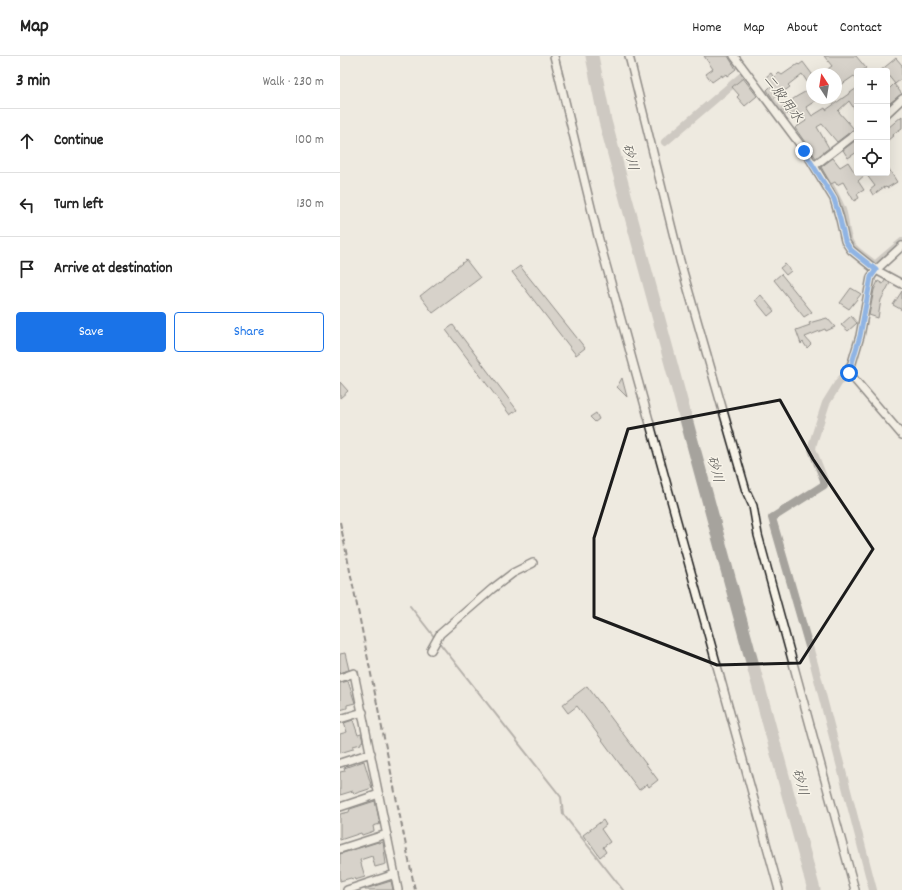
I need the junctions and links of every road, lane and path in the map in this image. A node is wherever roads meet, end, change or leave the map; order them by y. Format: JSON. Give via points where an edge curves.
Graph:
{"nodes":[{"id":1,"x":554,"y":56,"type":"edge"},
{"id":2,"x":629,"y":56,"type":"edge"},
{"id":3,"x":734,"y":56,"type":"edge"},
{"id":4,"x":902,"y":99,"type":"edge"},
{"id":5,"x":890,"y":110,"type":"edge"},
{"id":6,"x":854,"y":135,"type":"edge"},
{"id":7,"x":814,"y":166,"type":"junction"},
{"id":8,"x":902,"y":246,"type":"edge"},
{"id":9,"x":876,"y":270,"type":"junction"},
{"id":10,"x":902,"y":284,"type":"edge"},
{"id":11,"x":902,"y":435,"type":"edge"},
{"id":12,"x":533,"y":563,"type":"dead end"},
{"id":13,"x":431,"y":650,"type":"dead end"},
{"id":14,"x":340,"y":678,"type":"edge"},
{"id":15,"x":362,"y":712,"type":"junction"},
{"id":16,"x":340,"y":719,"type":"edge"},
{"id":17,"x":371,"y":753,"type":"junction"},
{"id":18,"x":340,"y":763,"type":"edge"},
{"id":19,"x":379,"y":794,"type":"junction"},
{"id":20,"x":340,"y":807,"type":"edge"},
{"id":21,"x":387,"y":834,"type":"junction"},
{"id":22,"x":340,"y":849,"type":"edge"},
{"id":23,"x":395,"y":874,"type":"junction"},
{"id":24,"x":347,"y":890,"type":"edge"},
{"id":25,"x":398,"y":890,"type":"edge"},
{"id":26,"x":779,"y":890,"type":"edge"},
{"id":27,"x":855,"y":890,"type":"edge"}],
"edges":[{"from":1,"to":26,"type":"street","via":[[598,236]]},
{"from":2,"to":27,"type":"street","via":[[680,260],[746,491],[753,506],[760,542]]},
{"from":3,"to":7,"type":"street"},
{"from":4,"to":5,"type":"street"},
{"from":6,"to":7,"type":"street"},
{"from":7,"to":9,"type":"street","via":[[834,199],[845,241],[851,250]]},
{"from":8,"to":9,"type":"street"},
{"from":9,"to":10,"type":"street"},
{"from":9,"to":11,"type":"street","via":[[871,277],[860,336],[849,373]]},
{"from":12,"to":13,"type":"street","via":[[514,573],[440,634]]},
{"from":14,"to":15,"type":"street","via":[[354,673]]},
{"from":15,"to":16,"type":"street"},
{"from":15,"to":17,"type":"street"},
{"from":17,"to":18,"type":"street"},
{"from":17,"to":19,"type":"street"},
{"from":19,"to":20,"type":"street"},
{"from":19,"to":21,"type":"street"},
{"from":21,"to":22,"type":"street"},
{"from":21,"to":23,"type":"street"},
{"from":23,"to":24,"type":"street"},
{"from":23,"to":25,"type":"street"}]}
